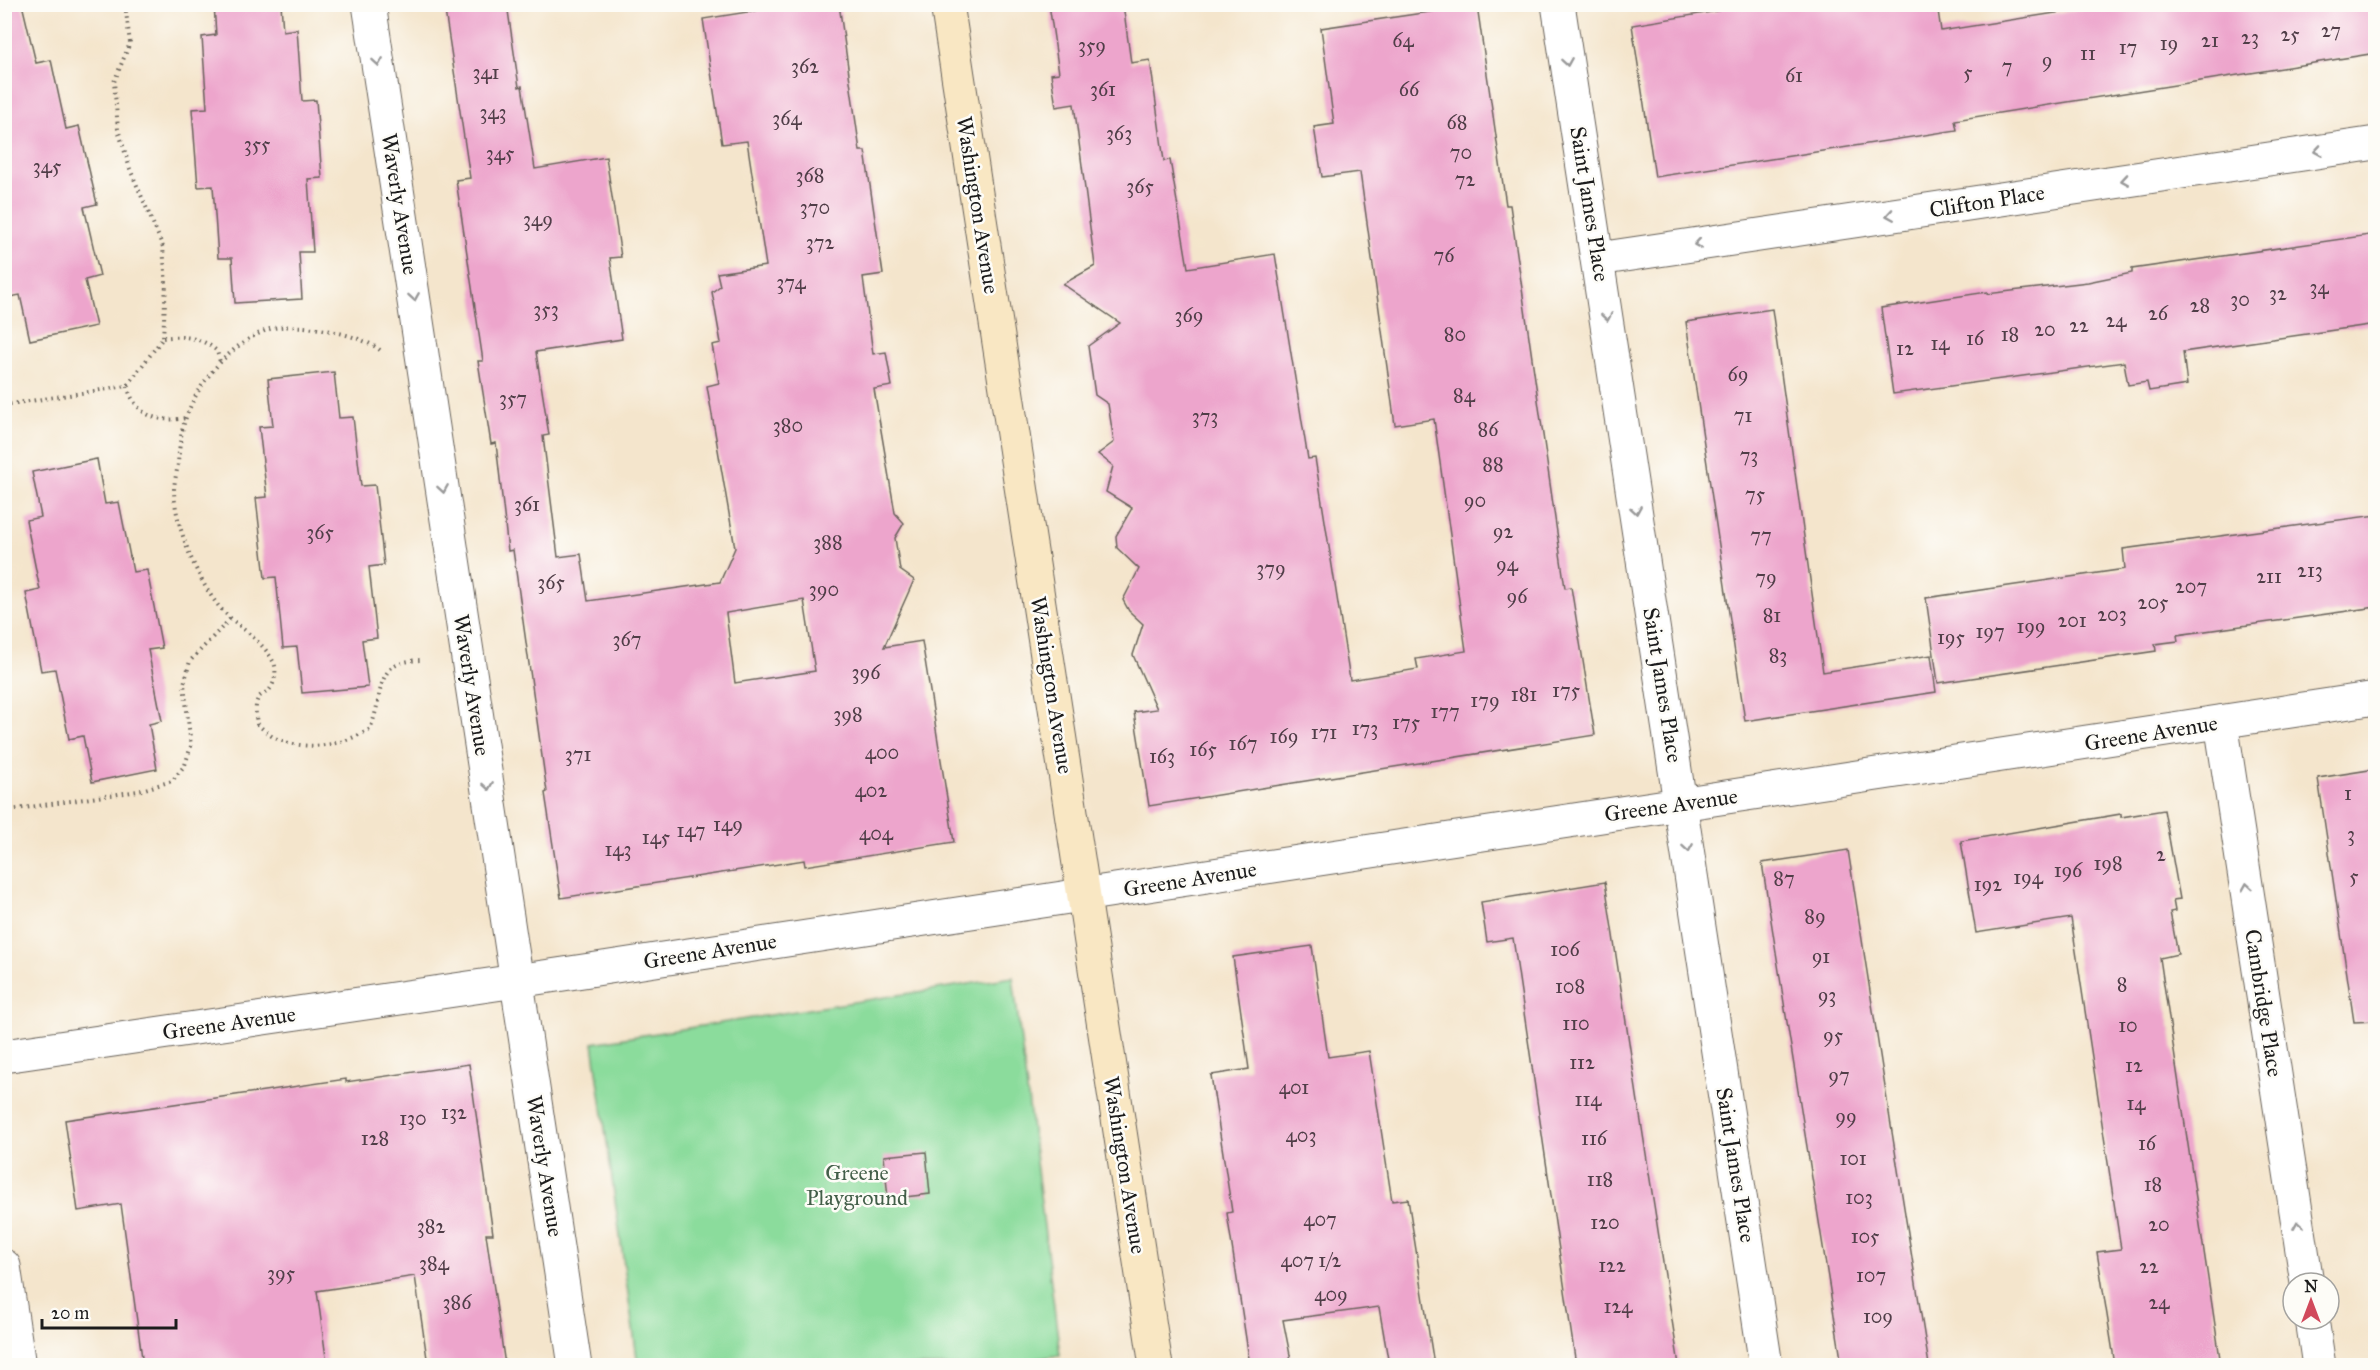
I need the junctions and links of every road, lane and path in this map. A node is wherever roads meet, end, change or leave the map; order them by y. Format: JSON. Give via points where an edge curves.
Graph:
{"nodes":[{"id":1,"x":124,"y":4,"type":"edge"},
{"id":2,"x":369,"y":4,"type":"edge"},
{"id":3,"x":947,"y":4,"type":"edge"},
{"id":4,"x":1558,"y":4,"type":"edge"},
{"id":5,"x":2376,"y":143,"type":"edge"},
{"id":6,"x":1599,"y":259,"type":"junction"},
{"id":7,"x":163,"y":338,"type":"junction"},
{"id":8,"x":387,"y":356,"type":"dead end"},
{"id":9,"x":220,"y":362,"type":"junction"},
{"id":10,"x":127,"y":386,"type":"junction"},
{"id":11,"x":4,"y":405,"type":"edge"},
{"id":12,"x":187,"y":418,"type":"junction"},
{"id":13,"x":231,"y":618,"type":"junction"},
{"id":14,"x":424,"y":660,"type":"dead end"},
{"id":15,"x":2376,"y":699,"type":"edge"},
{"id":16,"x":2221,"y":722,"type":"junction"},
{"id":17,"x":1681,"y":804,"type":"junction"},
{"id":18,"x":4,"y":811,"type":"edge"},
{"id":19,"x":1084,"y":894,"type":"junction"},
{"id":20,"x":517,"y":980,"type":"junction"},
{"id":21,"x":4,"y":1056,"type":"edge"},
{"id":22,"x":4,"y":1266,"type":"edge"},
{"id":23,"x":2305,"y":1271,"type":"edge"},
{"id":24,"x":2314,"y":1331,"type":"edge"},
{"id":25,"x":19,"y":1365,"type":"edge"},
{"id":26,"x":575,"y":1365,"type":"edge"},
{"id":27,"x":1156,"y":1365,"type":"edge"},
{"id":28,"x":1766,"y":1365,"type":"edge"},
{"id":29,"x":2319,"y":1365,"type":"edge"}],
"edges":[{"from":1,"to":7,"type":"path","via":[[130,43],[114,82],[118,129],[130,169],[163,247]]},
{"from":2,"to":20,"type":"street","name":"Waverly Avenue","one_way":true},
{"from":3,"to":19,"type":"main road","name":"Washington Avenue"},
{"from":4,"to":6,"type":"street","name":"Saint James Place","one_way":true},
{"from":5,"to":6,"type":"street","name":"Clifton Place","one_way":true},
{"from":6,"to":17,"type":"street","name":"Saint James Place","one_way":true},
{"from":7,"to":9,"type":"path","via":[[183,335],[196,339],[217,351]]},
{"from":7,"to":10,"type":"path"},
{"from":8,"to":9,"type":"path","via":[[376,347],[327,329],[272,329],[242,342]]},
{"from":9,"to":12,"type":"path"},
{"from":10,"to":11,"type":"path"},
{"from":10,"to":12,"type":"path","via":[[131,399],[156,419]]},
{"from":12,"to":13,"type":"path","via":[[174,490],[184,542],[218,605]]},
{"from":13,"to":14,"type":"path","via":[[275,664],[270,689],[259,698],[257,724],[273,738],[299,746],[353,739],[370,729],[388,669],[398,662]]},
{"from":13,"to":18,"type":"path","via":[[190,661],[184,684],[191,746],[185,765],[172,781],[138,791]]},
{"from":15,"to":16,"type":"street","name":"Greene Avenue"},
{"from":16,"to":17,"type":"street","name":"Greene Avenue"},
{"from":23,"to":16,"type":"street","name":"Cambridge Place","one_way":true},
{"from":17,"to":19,"type":"street","name":"Greene Avenue"},
{"from":17,"to":28,"type":"street","name":"Saint James Place","one_way":true},
{"from":19,"to":20,"type":"street","name":"Greene Avenue"},
{"from":19,"to":27,"type":"main road","name":"Washington Avenue"},
{"from":20,"to":21,"type":"street","name":"Greene Avenue"},
{"from":20,"to":26,"type":"street","name":"Waverly Avenue"},
{"from":22,"to":25,"type":"street"},
{"from":24,"to":29,"type":"street"}]}
